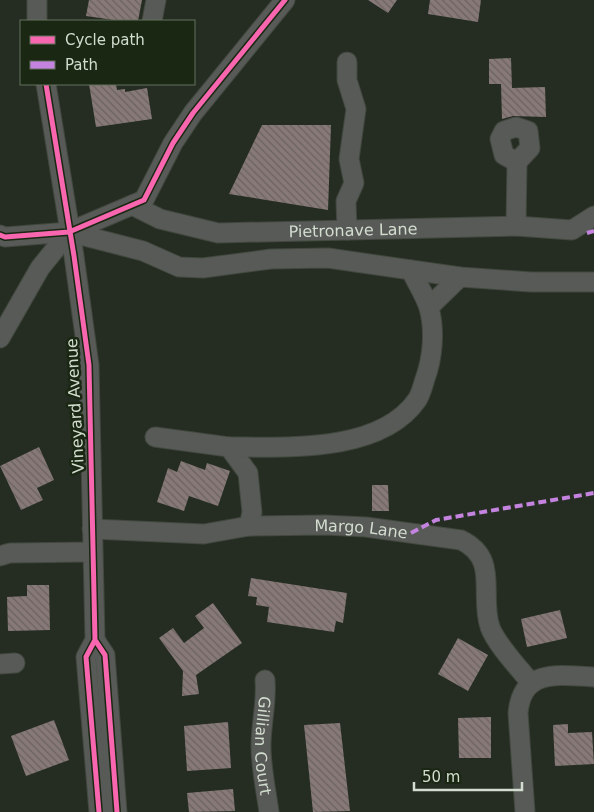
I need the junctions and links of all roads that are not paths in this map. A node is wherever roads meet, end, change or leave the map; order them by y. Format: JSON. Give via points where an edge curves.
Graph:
{"nodes":[{"id":1,"x":37,"y":0,"type":"edge"},
{"id":2,"x":156,"y":0,"type":"edge"},
{"id":3,"x":285,"y":0,"type":"edge"},
{"id":4,"x":36,"y":20,"type":"edge"},
{"id":5,"x":152,"y":20,"type":"edge"},
{"id":6,"x":347,"y":62,"type":"dead end"},
{"id":7,"x":46,"y":85,"type":"edge"},
{"id":8,"x":517,"y":162,"type":"dead end"},
{"id":9,"x":132,"y":205,"type":"junction"},
{"id":10,"x":594,"y":216,"type":"edge"},
{"id":11,"x":516,"y":226,"type":"junction"},
{"id":12,"x":347,"y":230,"type":"junction"},
{"id":13,"x":69,"y":232,"type":"junction"},
{"id":14,"x":0,"y":235,"type":"edge"},
{"id":15,"x":411,"y":270,"type":"junction"},
{"id":16,"x":460,"y":276,"type":"junction"},
{"id":17,"x":594,"y":282,"type":"edge"},
{"id":18,"x":429,"y":307,"type":"junction"},
{"id":19,"x":0,"y":338,"type":"edge"},
{"id":20,"x":155,"y":437,"type":"dead end"},
{"id":21,"x":229,"y":447,"type":"junction"},
{"id":22,"x":249,"y":526,"type":"junction"},
{"id":23,"x":92,"y":529,"type":"junction"},
{"id":24,"x":92,"y":552,"type":"junction"},
{"id":25,"x":0,"y":556,"type":"edge"},
{"id":26,"x":95,"y":640,"type":"junction"},
{"id":27,"x":594,"y":677,"type":"edge"},
{"id":28,"x":265,"y":680,"type":"dead end"},
{"id":29,"x":531,"y":684,"type":"junction"},
{"id":30,"x":99,"y":812,"type":"edge"},
{"id":31,"x":117,"y":812,"type":"edge"},
{"id":32,"x":269,"y":812,"type":"edge"},
{"id":33,"x":525,"y":812,"type":"edge"}],
"edges":[{"from":1,"to":4,"type":"street"},
{"from":2,"to":5,"type":"street"},
{"from":3,"to":9,"type":"street","via":[[193,113],[173,143],[144,200]]},
{"from":6,"to":12,"type":"street","via":[[347,80],[356,109],[350,159],[354,183],[346,201]]},
{"from":7,"to":13,"type":"street","name":"Vineyard Avenue"},
{"from":8,"to":11,"type":"street"},
{"from":9,"to":12,"type":"street","name":"Pietronave Lane","via":[[160,219],[218,233]]},
{"from":9,"to":13,"type":"street"},
{"from":10,"to":11,"type":"street","name":"Pietronave Lane","via":[[572,230]]},
{"from":11,"to":12,"type":"street","name":"Pietronave Lane"},
{"from":13,"to":14,"type":"street"},
{"from":13,"to":15,"type":"street","via":[[143,251],[180,267],[328,258]]},
{"from":13,"to":19,"type":"street","via":[[40,268]]},
{"from":13,"to":23,"type":"street","name":"Vineyard Avenue","via":[[89,365]]},
{"from":15,"to":16,"type":"street"},
{"from":15,"to":18,"type":"street"},
{"from":16,"to":17,"type":"street","via":[[531,282]]},
{"from":16,"to":18,"type":"street"},
{"from":18,"to":21,"type":"street","via":[[431,363],[418,399],[398,419],[372,434],[338,442],[306,446]]},
{"from":20,"to":21,"type":"street"},
{"from":21,"to":22,"type":"street","via":[[248,473],[252,512]]},
{"from":22,"to":23,"type":"street","name":"Margo Lane","via":[[204,534]]},
{"from":22,"to":29,"type":"street","name":"Margo Lane","via":[[366,528],[461,540],[473,546],[482,556],[490,626]]},
{"from":23,"to":24,"type":"street","name":"Vineyard Avenue"},
{"from":24,"to":25,"type":"street"},
{"from":24,"to":26,"type":"street","name":"Vineyard Avenue"},
{"from":26,"to":30,"type":"street","name":"Vineyard Avenue","via":[[86,657]]},
{"from":26,"to":31,"type":"street","name":"Vineyard Avenue","via":[[105,655]]},
{"from":27,"to":29,"type":"street","via":[[548,676]]},
{"from":28,"to":32,"type":"street","name":"Gillian Court","via":[[261,749]]},
{"from":29,"to":33,"type":"street","via":[[519,699],[518,713]]}]}
